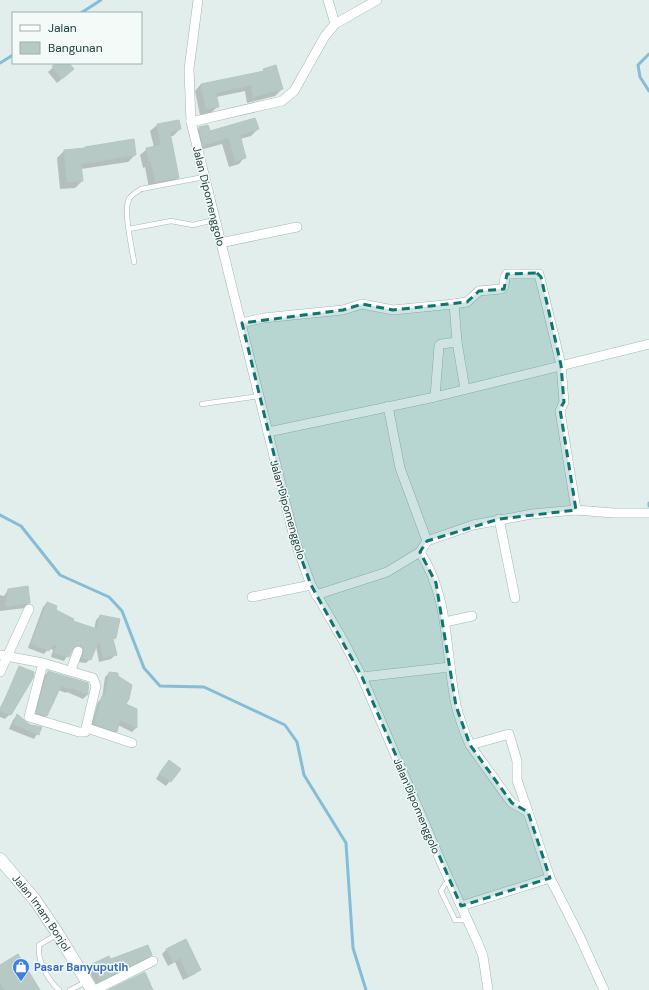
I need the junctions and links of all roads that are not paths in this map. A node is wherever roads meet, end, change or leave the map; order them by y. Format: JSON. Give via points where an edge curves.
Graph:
{"nodes":[{"id":1,"x":198,"y":0,"type":"edge"},
{"id":2,"x":328,"y":0,"type":"edge"},
{"id":3,"x":376,"y":0,"type":"edge"},
{"id":4,"x":335,"y":24,"type":"junction"},
{"id":5,"x":191,"y":122,"type":"junction"},
{"id":6,"x":204,"y":177,"type":"junction"},
{"id":7,"x":214,"y":220,"type":"junction"},
{"id":8,"x":297,"y":228,"type":"dead end"},
{"id":9,"x":130,"y":229,"type":"junction"},
{"id":10,"x":220,"y":243,"type":"junction"},
{"id":11,"x":134,"y":262,"type":"dead end"},
{"id":12,"x":454,"y":304,"type":"junction"},
{"id":13,"x":242,"y":323,"type":"junction"},
{"id":14,"x":457,"y":342,"type":"junction"},
{"id":15,"x":649,"y":344,"type":"edge"},
{"id":16,"x":561,"y":365,"type":"junction"},
{"id":17,"x":465,"y":389,"type":"junction"},
{"id":18,"x":259,"y":396,"type":"junction"},
{"id":19,"x":435,"y":397,"type":"junction"},
{"id":20,"x":202,"y":404,"type":"dead end"},
{"id":21,"x":388,"y":406,"type":"junction"},
{"id":22,"x":268,"y":432,"type":"junction"},
{"id":23,"x":576,"y":510,"type":"junction"},
{"id":24,"x":647,"y":513,"type":"edge"},
{"id":25,"x":499,"y":519,"type":"junction"},
{"id":26,"x":427,"y":541,"type":"junction"},
{"id":27,"x":420,"y":552,"type":"junction"},
{"id":28,"x":311,"y":585,"type":"junction"},
{"id":29,"x":316,"y":595,"type":"junction"},
{"id":30,"x":252,"y":597,"type":"dead end"},
{"id":31,"x":515,"y":598,"type":"dead end"},
{"id":32,"x":29,"y":609,"type":"dead end"},
{"id":33,"x":472,"y":616,"type":"dead end"},
{"id":34,"x":445,"y":622,"type":"junction"},
{"id":35,"x":78,"y":651,"type":"dead end"},
{"id":36,"x":4,"y":655,"type":"edge"},
{"id":37,"x":43,"y":663,"type":"junction"},
{"id":38,"x":450,"y":667,"type":"junction"},
{"id":39,"x":71,"y":670,"type":"junction"},
{"id":40,"x":0,"y":672,"type":"edge"},
{"id":41,"x":362,"y":677,"type":"junction"},
{"id":42,"x":87,"y":728,"type":"junction"},
{"id":43,"x":132,"y":743,"type":"dead end"},
{"id":44,"x":470,"y":745,"type":"junction"},
{"id":45,"x":528,"y":812,"type":"junction"},
{"id":46,"x":0,"y":859,"type":"edge"},
{"id":47,"x":550,"y":878,"type":"junction"},
{"id":48,"x":450,"y":882,"type":"junction"},
{"id":49,"x":461,"y":906,"type":"junction"},
{"id":50,"x":468,"y":920,"type":"junction"},
{"id":51,"x":58,"y":934,"type":"junction"},
{"id":52,"x":153,"y":961,"type":"dead end"},
{"id":53,"x":91,"y":987,"type":"edge"},
{"id":54,"x":59,"y":990,"type":"edge"},
{"id":55,"x":70,"y":990,"type":"edge"},
{"id":56,"x":488,"y":990,"type":"edge"},
{"id":57,"x":604,"y":990,"type":"edge"}],
"edges":[{"from":1,"to":5,"type":"street","name":"Jalan Dipomenggolo","via":[[189,69]]},
{"from":2,"to":4,"type":"street"},
{"from":3,"to":4,"type":"street"},
{"from":4,"to":5,"type":"street","via":[[325,36],[289,97],[270,104]]},
{"from":5,"to":6,"type":"street","name":"Jalan Dipomenggolo"},
{"from":6,"to":7,"type":"street","name":"Jalan Dipomenggolo"},
{"from":6,"to":9,"type":"lane","via":[[142,189],[134,193],[129,199],[127,209]]},
{"from":7,"to":9,"type":"lane","via":[[193,225],[171,220]]},
{"from":7,"to":10,"type":"street","name":"Jalan Dipomenggolo"},
{"from":8,"to":10,"type":"street"},
{"from":9,"to":11,"type":"lane"},
{"from":10,"to":13,"type":"street","name":"Jalan Dipomenggolo"},
{"from":12,"to":13,"type":"street","via":[[393,310],[362,304],[343,310],[263,318]]},
{"from":12,"to":14,"type":"street"},
{"from":12,"to":16,"type":"street","via":[[467,302],[479,291],[502,289],[507,274],[539,274]]},
{"from":13,"to":18,"type":"street","name":"Jalan Dipomenggolo"},
{"from":14,"to":17,"type":"street"},
{"from":14,"to":19,"type":"street","via":[[439,346]]},
{"from":15,"to":16,"type":"street"},
{"from":16,"to":17,"type":"street"},
{"from":16,"to":23,"type":"street","via":[[564,402],[560,411]]},
{"from":17,"to":19,"type":"street"},
{"from":18,"to":20,"type":"lane"},
{"from":18,"to":22,"type":"street","name":"Jalan Dipomenggolo"},
{"from":19,"to":21,"type":"street"},
{"from":21,"to":22,"type":"street"},
{"from":21,"to":26,"type":"street","via":[[400,468]]},
{"from":22,"to":28,"type":"street","name":"Jalan Dipomenggolo","via":[[295,541]]},
{"from":23,"to":24,"type":"street"},
{"from":23,"to":25,"type":"street"},
{"from":25,"to":26,"type":"street"},
{"from":25,"to":31,"type":"street"},
{"from":26,"to":27,"type":"street"},
{"from":27,"to":29,"type":"street","via":[[387,572]]},
{"from":27,"to":34,"type":"street","via":[[433,575]]},
{"from":28,"to":29,"type":"street","name":"Jalan Dipomenggolo"},
{"from":28,"to":30,"type":"street"},
{"from":29,"to":41,"type":"street","name":"Jalan Dipomenggolo"},
{"from":32,"to":36,"type":"street"},
{"from":33,"to":34,"type":"street"},
{"from":34,"to":38,"type":"street"},
{"from":35,"to":39,"type":"street"},
{"from":36,"to":37,"type":"street"},
{"from":36,"to":40,"type":"street"},
{"from":37,"to":39,"type":"street"},
{"from":37,"to":42,"type":"street","via":[[29,717],[79,732],[85,732]]},
{"from":38,"to":41,"type":"street"},
{"from":38,"to":44,"type":"street","via":[[456,706]]},
{"from":39,"to":42,"type":"street","via":[[93,678],[95,682]]},
{"from":41,"to":48,"type":"street","name":"Jalan Dipomenggolo"},
{"from":42,"to":43,"type":"street"},
{"from":44,"to":45,"type":"street","via":[[512,803]]},
{"from":44,"to":45,"type":"street","via":[[509,734],[517,761],[517,780]]},
{"from":45,"to":47,"type":"street"},
{"from":46,"to":51,"type":"main road","name":"Jalan Imam Bonjol","via":[[35,900]]},
{"from":47,"to":49,"type":"street"},
{"from":47,"to":57,"type":"street"},
{"from":48,"to":49,"type":"street","name":"Jalan Dipomenggolo"},
{"from":48,"to":50,"type":"lane","via":[[445,884],[441,891],[445,902],[455,920]]},
{"from":49,"to":50,"type":"street","name":"Jalan Dipomenggolo"},
{"from":50,"to":56,"type":"street","name":"Jalan Dipomenggolo","via":[[483,956]]},
{"from":51,"to":53,"type":"main road","name":"Jalan Imam Bonjol"},
{"from":51,"to":54,"type":"lane","via":[[39,946],[39,950],[42,966]]},
{"from":52,"to":53,"type":"street"},
{"from":53,"to":55,"type":"lane"}]}
